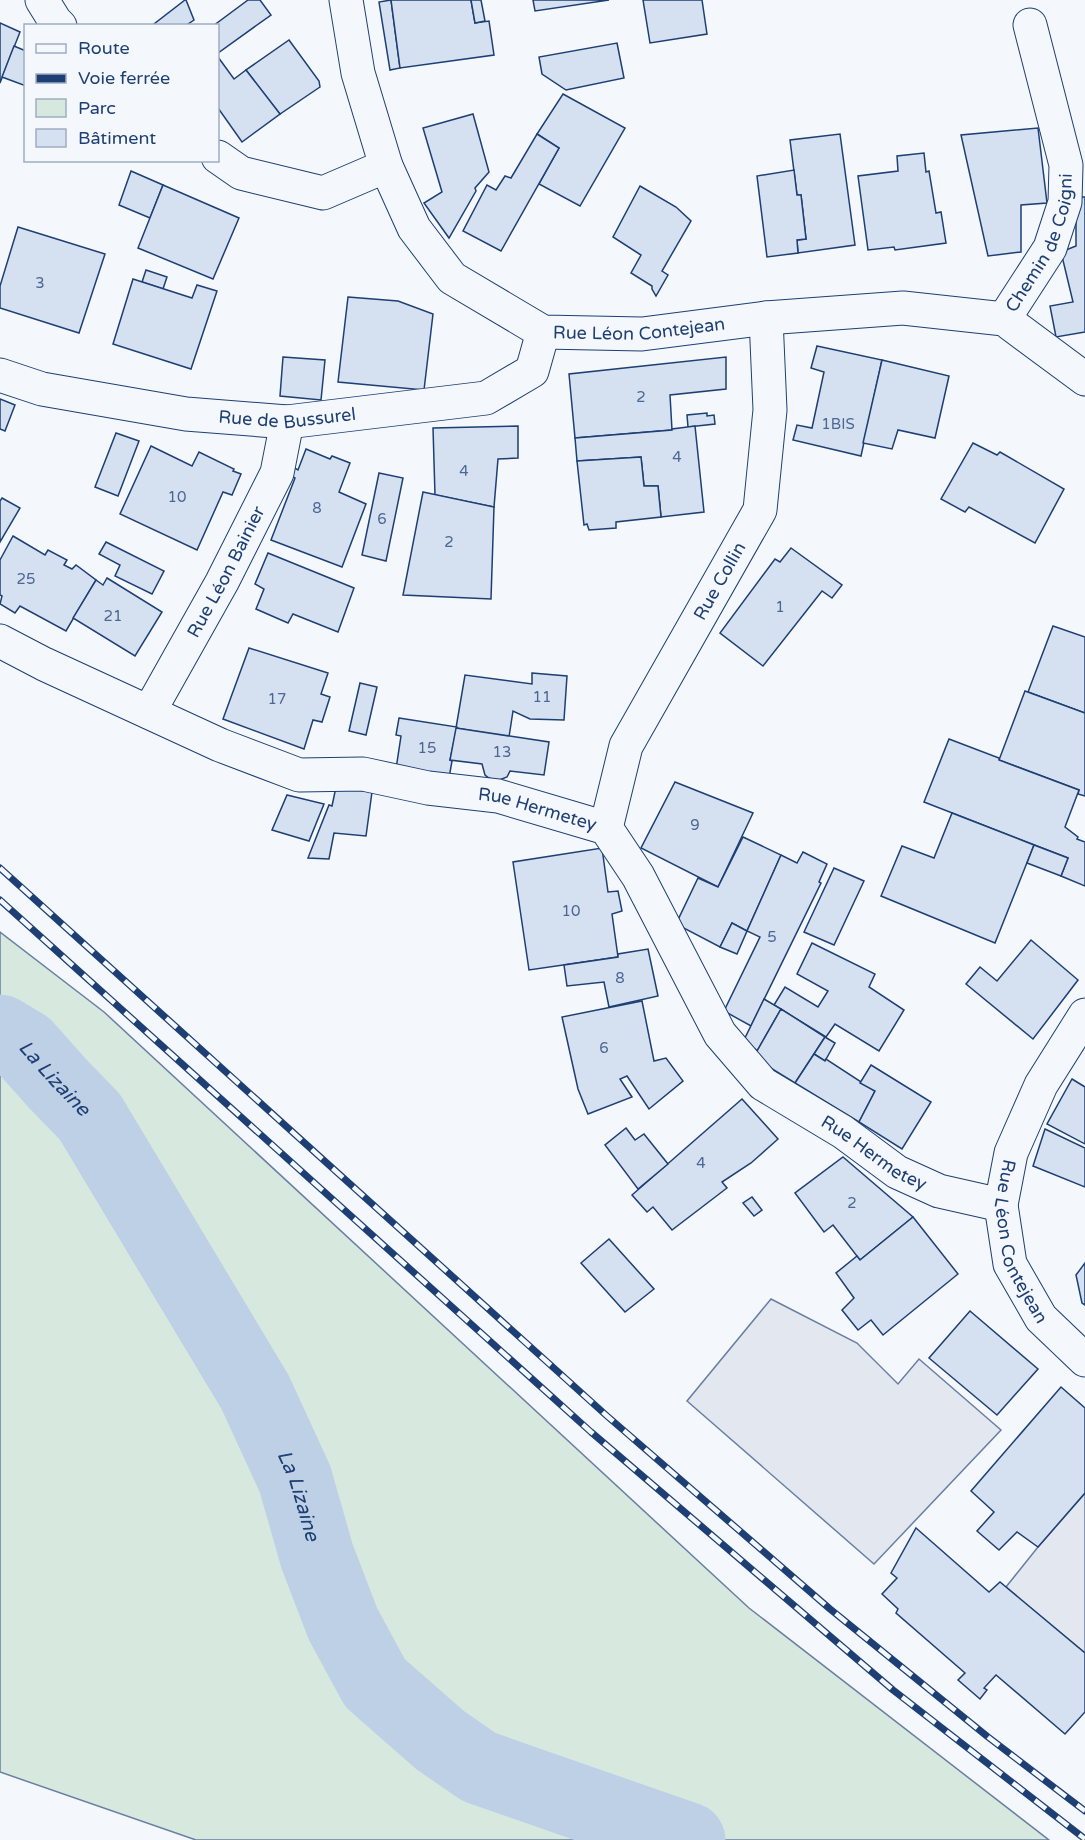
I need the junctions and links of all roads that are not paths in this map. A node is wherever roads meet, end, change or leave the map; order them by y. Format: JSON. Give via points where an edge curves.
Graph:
{"nodes":[{"id":1,"x":42,"y":0,"type":"edge"},
{"id":2,"x":346,"y":0,"type":"edge"},
{"id":3,"x":59,"y":24,"type":"edge"},
{"id":4,"x":1029,"y":25,"type":"dead end"},
{"id":5,"x":219,"y":158,"type":"edge"},
{"id":6,"x":386,"y":166,"type":"junction"},
{"id":7,"x":766,"y":318,"type":"junction"},
{"id":8,"x":1004,"y":319,"type":"junction"},
{"id":9,"x":543,"y":332,"type":"junction"},
{"id":10,"x":0,"y":375,"type":"edge"},
{"id":11,"x":1085,"y":380,"type":"edge"},
{"id":12,"x":286,"y":422,"type":"junction"},
{"id":13,"x":0,"y":641,"type":"edge"},
{"id":14,"x":148,"y":712,"type":"junction"},
{"id":15,"x":606,"y":828,"type":"junction"},
{"id":16,"x":1085,"y":1015,"type":"edge"},
{"id":17,"x":1000,"y":1205,"type":"junction"},
{"id":18,"x":1085,"y":1360,"type":"edge"}],
"edges":[{"from":1,"to":3,"type":"street"},
{"from":2,"to":6,"type":"street","name":"Rue Léon Contejean","via":[[358,73]]},
{"from":4,"to":8,"type":"street","name":"Chemin de Coigni","via":[[1066,165],[1065,202],[1050,248]]},
{"from":5,"to":6,"type":"street","via":[[241,173],[323,193]]},
{"from":6,"to":9,"type":"street","name":"Rue Léon Contejean","via":[[414,228],[452,278]]},
{"from":7,"to":8,"type":"street","name":"Rue Léon Contejean","via":[[903,308]]},
{"from":7,"to":9,"type":"street","name":"Rue Léon Contejean","via":[[642,334]]},
{"from":7,"to":15,"type":"street","name":"Rue Collin","via":[[770,410],[760,510],[626,746]]},
{"from":8,"to":11,"type":"street"},
{"from":9,"to":12,"type":"street","name":"Rue de Bussurel","via":[[532,371],[486,398]]},
{"from":10,"to":12,"type":"street","name":"Rue de Bussurel","via":[[42,389],[186,414]]},
{"from":12,"to":14,"type":"street","name":"Rue Léon Bainier","via":[[277,473],[222,582]]},
{"from":13,"to":14,"type":"street","name":"Rue Hermetey"},
{"from":14,"to":15,"type":"street","name":"Rue Hermetey","via":[[220,746],[299,775],[363,774],[428,789],[498,796]]},
{"from":15,"to":17,"type":"street","name":"Rue Hermetey","via":[[638,876],[720,1034],[764,1084],[843,1132],[897,1172],[939,1191]]},
{"from":16,"to":17,"type":"street","name":"Rue Léon Contejean","via":[[1041,1085],[1011,1153]]},
{"from":17,"to":18,"type":"street","name":"Rue Léon Contejean","via":[[1010,1264],[1041,1318]]}]}
